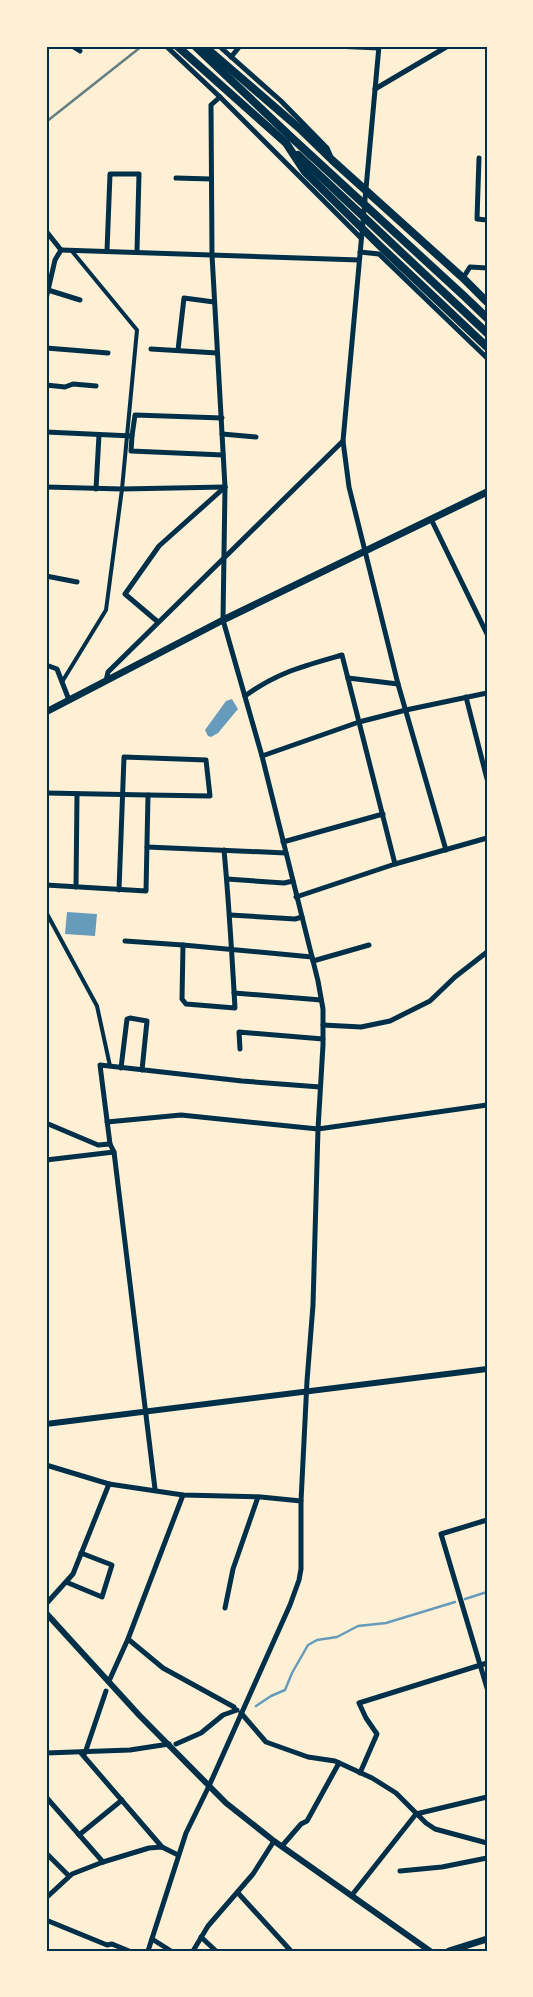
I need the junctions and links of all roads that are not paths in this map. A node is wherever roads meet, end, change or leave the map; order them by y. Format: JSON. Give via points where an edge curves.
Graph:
{"nodes":[{"id":1,"x":72,"y":46,"type":"edge"},
{"id":2,"x":166,"y":46,"type":"edge"},
{"id":3,"x":177,"y":46,"type":"edge"},
{"id":4,"x":195,"y":46,"type":"edge"},
{"id":5,"x":204,"y":46,"type":"edge"},
{"id":6,"x":219,"y":46,"type":"edge"},
{"id":7,"x":240,"y":46,"type":"edge"},
{"id":8,"x":334,"y":46,"type":"edge"},
{"id":9,"x":448,"y":46,"type":"edge"},
{"id":10,"x":379,"y":47,"type":"edge"},
{"id":11,"x":80,"y":51,"type":"dead end"},
{"id":12,"x":231,"y":57,"type":"junction"},
{"id":13,"x":375,"y":89,"type":"junction"},
{"id":14,"x":220,"y":98,"type":"junction"},
{"id":15,"x":286,"y":143,"type":"junction"},
{"id":16,"x":479,"y":158,"type":"dead end"},
{"id":17,"x":332,"y":160,"type":"junction"},
{"id":18,"x":176,"y":178,"type":"dead end"},
{"id":19,"x":211,"y":179,"type":"junction"},
{"id":20,"x":365,"y":190,"type":"junction"},
{"id":21,"x":487,"y":220,"type":"edge"},
{"id":22,"x":46,"y":231,"type":"edge"},
{"id":23,"x":361,"y":238,"type":"junction"},
{"id":24,"x":61,"y":250,"type":"junction"},
{"id":25,"x":71,"y":250,"type":"junction"},
{"id":26,"x":107,"y":251,"type":"junction"},
{"id":27,"x":138,"y":251,"type":"junction"},
{"id":28,"x":360,"y":252,"type":"junction"},
{"id":29,"x":212,"y":255,"type":"junction"},
{"id":30,"x":360,"y":260,"type":"junction"},
{"id":31,"x":46,"y":267,"type":"edge"},
{"id":32,"x":487,"y":268,"type":"edge"},
{"id":33,"x":53,"y":271,"type":"junction"},
{"id":34,"x":463,"y":278,"type":"junction"},
{"id":35,"x":48,"y":290,"type":"junction"},
{"id":36,"x":46,"y":299,"type":"edge"},
{"id":37,"x":80,"y":300,"type":"dead end"},
{"id":38,"x":214,"y":302,"type":"junction"},
{"id":39,"x":487,"y":302,"type":"edge"},
{"id":40,"x":487,"y":318,"type":"edge"},
{"id":41,"x":487,"y":333,"type":"edge"},
{"id":42,"x":487,"y":347,"type":"edge"},
{"id":43,"x":46,"y":348,"type":"edge"},
{"id":44,"x":151,"y":349,"type":"dead end"},
{"id":45,"x":178,"y":350,"type":"junction"},
{"id":46,"x":108,"y":353,"type":"dead end"},
{"id":47,"x":217,"y":353,"type":"junction"},
{"id":48,"x":487,"y":358,"type":"edge"},
{"id":49,"x":46,"y":385,"type":"edge"},
{"id":50,"x":96,"y":386,"type":"dead end"},
{"id":51,"x":222,"y":418,"type":"junction"},
{"id":52,"x":46,"y":432,"type":"edge"},
{"id":53,"x":99,"y":434,"type":"junction"},
{"id":54,"x":222,"y":434,"type":"junction"},
{"id":55,"x":129,"y":436,"type":"junction"},
{"id":56,"x":256,"y":437,"type":"dead end"},
{"id":57,"x":343,"y":441,"type":"junction"},
{"id":58,"x":223,"y":455,"type":"junction"},
{"id":59,"x":46,"y":487,"type":"edge"},
{"id":60,"x":225,"y":488,"type":"junction"},
{"id":61,"x":96,"y":489,"type":"junction"},
{"id":62,"x":122,"y":489,"type":"junction"},
{"id":63,"x":487,"y":492,"type":"edge"},
{"id":64,"x":431,"y":518,"type":"junction"},
{"id":65,"x":365,"y":551,"type":"junction"},
{"id":66,"x":222,"y":558,"type":"junction"},
{"id":67,"x":46,"y":576,"type":"edge"},
{"id":68,"x":77,"y":582,"type":"dead end"},
{"id":69,"x":223,"y":620,"type":"junction"},
{"id":70,"x":158,"y":622,"type":"junction"},
{"id":71,"x":487,"y":634,"type":"edge"},
{"id":72,"x":46,"y":666,"type":"edge"},
{"id":73,"x":348,"y":678,"type":"junction"},
{"id":74,"x":106,"y":681,"type":"junction"},
{"id":75,"x":62,"y":682,"type":"junction"},
{"id":76,"x":398,"y":684,"type":"junction"},
{"id":77,"x":487,"y":693,"type":"edge"},
{"id":78,"x":245,"y":696,"type":"junction"},
{"id":79,"x":466,"y":697,"type":"junction"},
{"id":80,"x":69,"y":700,"type":"junction"},
{"id":81,"x":406,"y":710,"type":"junction"},
{"id":82,"x":47,"y":713,"type":"edge"},
{"id":83,"x":359,"y":722,"type":"junction"},
{"id":84,"x":262,"y":756,"type":"junction"},
{"id":85,"x":487,"y":777,"type":"edge"},
{"id":86,"x":46,"y":793,"type":"edge"},
{"id":87,"x":77,"y":794,"type":"junction"},
{"id":88,"x":121,"y":795,"type":"junction"},
{"id":89,"x":148,"y":795,"type":"junction"},
{"id":90,"x":383,"y":814,"type":"junction"},
{"id":91,"x":487,"y":838,"type":"edge"},
{"id":92,"x":283,"y":842,"type":"junction"},
{"id":93,"x":147,"y":847,"type":"junction"},
{"id":94,"x":224,"y":850,"type":"junction"},
{"id":95,"x":446,"y":850,"type":"junction"},
{"id":96,"x":286,"y":853,"type":"junction"},
{"id":97,"x":395,"y":864,"type":"junction"},
{"id":98,"x":227,"y":880,"type":"junction"},
{"id":99,"x":293,"y":880,"type":"junction"},
{"id":100,"x":46,"y":885,"type":"edge"},
{"id":101,"x":76,"y":886,"type":"junction"},
{"id":102,"x":118,"y":890,"type":"junction"},
{"id":103,"x":296,"y":896,"type":"junction"},
{"id":104,"x":46,"y":912,"type":"edge"},
{"id":105,"x":230,"y":915,"type":"junction"},
{"id":106,"x":302,"y":917,"type":"junction"},
{"id":107,"x":125,"y":941,"type":"dead end"},
{"id":108,"x":183,"y":945,"type":"junction"},
{"id":109,"x":369,"y":945,"type":"dead end"},
{"id":110,"x":232,"y":950,"type":"junction"},
{"id":111,"x":487,"y":952,"type":"edge"},
{"id":112,"x":312,"y":959,"type":"junction"},
{"id":113,"x":234,"y":993,"type":"junction"},
{"id":114,"x":322,"y":1000,"type":"junction"},
{"id":115,"x":323,"y":1025,"type":"junction"},
{"id":116,"x":323,"y":1039,"type":"junction"},
{"id":117,"x":240,"y":1049,"type":"dead end"},
{"id":118,"x":110,"y":1066,"type":"junction"},
{"id":119,"x":121,"y":1068,"type":"junction"},
{"id":120,"x":142,"y":1070,"type":"junction"},
{"id":121,"x":320,"y":1088,"type":"junction"},
{"id":122,"x":487,"y":1105,"type":"edge"},
{"id":123,"x":107,"y":1122,"type":"junction"},
{"id":124,"x":46,"y":1123,"type":"edge"},
{"id":125,"x":318,"y":1129,"type":"junction"},
{"id":126,"x":110,"y":1144,"type":"junction"},
{"id":127,"x":114,"y":1152,"type":"junction"},
{"id":128,"x":46,"y":1160,"type":"edge"},
{"id":129,"x":487,"y":1369,"type":"edge"},
{"id":130,"x":306,"y":1391,"type":"junction"},
{"id":131,"x":146,"y":1411,"type":"junction"},
{"id":132,"x":46,"y":1424,"type":"edge"},
{"id":133,"x":46,"y":1465,"type":"edge"},
{"id":134,"x":109,"y":1484,"type":"junction"},
{"id":135,"x":155,"y":1489,"type":"junction"},
{"id":136,"x":183,"y":1495,"type":"junction"},
{"id":137,"x":258,"y":1497,"type":"junction"},
{"id":138,"x":302,"y":1501,"type":"junction"},
{"id":139,"x":487,"y":1520,"type":"edge"},
{"id":140,"x":81,"y":1553,"type":"junction"},
{"id":141,"x":66,"y":1582,"type":"junction"},
{"id":142,"x":46,"y":1604,"type":"edge"},
{"id":143,"x":225,"y":1608,"type":"dead end"},
{"id":144,"x":46,"y":1613,"type":"edge"},
{"id":145,"x":128,"y":1639,"type":"junction"},
{"id":146,"x":487,"y":1663,"type":"edge"},
{"id":147,"x":480,"y":1666,"type":"junction"},
{"id":148,"x":109,"y":1681,"type":"junction"},
{"id":149,"x":487,"y":1688,"type":"edge"},
{"id":150,"x":106,"y":1690,"type":"dead end"},
{"id":151,"x":234,"y":1710,"type":"junction"},
{"id":152,"x":242,"y":1713,"type":"junction"},
{"id":153,"x":169,"y":1744,"type":"junction"},
{"id":154,"x":176,"y":1744,"type":"dead end"},
{"id":155,"x":83,"y":1753,"type":"junction"},
{"id":156,"x":46,"y":1754,"type":"edge"},
{"id":157,"x":339,"y":1763,"type":"junction"},
{"id":158,"x":360,"y":1773,"type":"junction"},
{"id":159,"x":209,"y":1786,"type":"junction"},
{"id":160,"x":46,"y":1797,"type":"edge"},
{"id":161,"x":487,"y":1797,"type":"edge"},
{"id":162,"x":122,"y":1800,"type":"junction"},
{"id":163,"x":416,"y":1814,"type":"junction"},
{"id":164,"x":79,"y":1835,"type":"junction"},
{"id":165,"x":274,"y":1841,"type":"junction"},
{"id":166,"x":487,"y":1843,"type":"edge"},
{"id":167,"x":282,"y":1846,"type":"junction"},
{"id":168,"x":162,"y":1847,"type":"junction"},
{"id":169,"x":46,"y":1853,"type":"edge"},
{"id":170,"x":178,"y":1855,"type":"junction"},
{"id":171,"x":487,"y":1858,"type":"edge"},
{"id":172,"x":103,"y":1862,"type":"junction"},
{"id":173,"x":400,"y":1871,"type":"dead end"},
{"id":174,"x":69,"y":1876,"type":"junction"},
{"id":175,"x":238,"y":1893,"type":"junction"},
{"id":176,"x":352,"y":1895,"type":"junction"},
{"id":177,"x":46,"y":1898,"type":"edge"},
{"id":178,"x":46,"y":1920,"type":"edge"},
{"id":179,"x":201,"y":1937,"type":"junction"},
{"id":180,"x":152,"y":1938,"type":"junction"},
{"id":181,"x":487,"y":1939,"type":"edge"},
{"id":182,"x":130,"y":1951,"type":"edge"},
{"id":183,"x":148,"y":1951,"type":"edge"},
{"id":184,"x":171,"y":1951,"type":"edge"},
{"id":185,"x":193,"y":1951,"type":"edge"},
{"id":186,"x":216,"y":1951,"type":"edge"},
{"id":187,"x":291,"y":1951,"type":"edge"},
{"id":188,"x":430,"y":1951,"type":"edge"},
{"id":189,"x":449,"y":1951,"type":"edge"}],
"edges":[{"from":1,"to":11,"type":"street"},
{"from":2,"to":14,"type":"street"},
{"from":3,"to":15,"type":"highway"},
{"from":4,"to":40,"type":"highway"},
{"from":5,"to":17,"type":"highway"},
{"from":6,"to":12,"type":"street"},
{"from":7,"to":12,"type":"street"},
{"from":8,"to":10,"type":"street"},
{"from":9,"to":13,"type":"street"},
{"from":10,"to":13,"type":"street"},
{"from":12,"to":17,"type":"street","via":[[305,125],[327,148]]},
{"from":13,"to":20,"type":"street"},
{"from":14,"to":19,"type":"street","via":[[211,105]]},
{"from":14,"to":23,"type":"street"},
{"from":15,"to":41,"type":"highway"},
{"from":15,"to":42,"type":"highway","via":[[305,172]]},
{"from":16,"to":21,"type":"street","via":[[477,219]]},
{"from":17,"to":20,"type":"highway"},
{"from":18,"to":19,"type":"street"},
{"from":19,"to":29,"type":"street"},
{"from":20,"to":23,"type":"street"},
{"from":20,"to":34,"type":"highway"},
{"from":22,"to":24,"type":"street"},
{"from":23,"to":28,"type":"street"},
{"from":24,"to":25,"type":"street"},
{"from":24,"to":33,"type":"street"},
{"from":25,"to":26,"type":"street"},
{"from":25,"to":55,"type":"street","via":[[136,330]]},
{"from":26,"to":27,"type":"street"},
{"from":26,"to":27,"type":"street","via":[[110,174],[139,174]]},
{"from":27,"to":29,"type":"street"},
{"from":28,"to":30,"type":"street"},
{"from":28,"to":48,"type":"street","via":[[378,254]]},
{"from":29,"to":30,"type":"street"},
{"from":29,"to":38,"type":"street"},
{"from":30,"to":57,"type":"street"},
{"from":31,"to":33,"type":"street"},
{"from":32,"to":34,"type":"street","via":[[470,266]]},
{"from":33,"to":35,"type":"street"},
{"from":34,"to":39,"type":"highway"},
{"from":35,"to":36,"type":"street"},
{"from":35,"to":37,"type":"street"},
{"from":38,"to":45,"type":"street","via":[[184,298]]},
{"from":38,"to":47,"type":"street"},
{"from":43,"to":46,"type":"street"},
{"from":44,"to":45,"type":"street"},
{"from":45,"to":47,"type":"street"},
{"from":47,"to":51,"type":"street"},
{"from":49,"to":50,"type":"street"},
{"from":51,"to":54,"type":"street"},
{"from":51,"to":55,"type":"street","via":[[135,415]]},
{"from":52,"to":53,"type":"street"},
{"from":53,"to":55,"type":"street"},
{"from":53,"to":61,"type":"street"},
{"from":54,"to":56,"type":"street"},
{"from":54,"to":58,"type":"street"},
{"from":55,"to":58,"type":"street","via":[[131,452]]},
{"from":55,"to":62,"type":"street"},
{"from":57,"to":65,"type":"street","via":[[349,487]]},
{"from":57,"to":66,"type":"street"},
{"from":58,"to":60,"type":"street"},
{"from":59,"to":61,"type":"street"},
{"from":60,"to":62,"type":"street"},
{"from":60,"to":66,"type":"street"},
{"from":60,"to":70,"type":"street","via":[[159,546],[125,594]]},
{"from":61,"to":62,"type":"street"},
{"from":62,"to":75,"type":"street","via":[[106,610]]},
{"from":63,"to":64,"type":"main road"},
{"from":64,"to":65,"type":"main road"},
{"from":64,"to":71,"type":"street"},
{"from":65,"to":69,"type":"main road"},
{"from":65,"to":76,"type":"street"},
{"from":66,"to":69,"type":"street"},
{"from":66,"to":70,"type":"street"},
{"from":67,"to":68,"type":"street"},
{"from":69,"to":74,"type":"main road"},
{"from":69,"to":78,"type":"street"},
{"from":70,"to":74,"type":"street","via":[[108,672]]},
{"from":72,"to":75,"type":"street","via":[[56,669]]},
{"from":73,"to":76,"type":"street"},
{"from":73,"to":78,"type":"street","via":[[342,655],[281,674],[263,682]]},
{"from":73,"to":83,"type":"street"},
{"from":74,"to":80,"type":"main road"},
{"from":75,"to":80,"type":"street"},
{"from":76,"to":81,"type":"street"},
{"from":77,"to":79,"type":"street"},
{"from":78,"to":84,"type":"street"},
{"from":79,"to":81,"type":"street"},
{"from":79,"to":85,"type":"street"},
{"from":80,"to":82,"type":"main road"},
{"from":81,"to":83,"type":"street"},
{"from":81,"to":95,"type":"street"},
{"from":83,"to":84,"type":"street"},
{"from":83,"to":90,"type":"street"},
{"from":84,"to":92,"type":"street"},
{"from":86,"to":87,"type":"street"},
{"from":87,"to":88,"type":"street"},
{"from":87,"to":101,"type":"street"},
{"from":88,"to":89,"type":"street"},
{"from":88,"to":89,"type":"street","via":[[124,757],[206,760],[210,796]]},
{"from":88,"to":102,"type":"street"},
{"from":89,"to":93,"type":"street"},
{"from":90,"to":92,"type":"street"},
{"from":90,"to":97,"type":"street"},
{"from":91,"to":95,"type":"street"},
{"from":92,"to":96,"type":"street"},
{"from":93,"to":94,"type":"street"},
{"from":93,"to":102,"type":"street","via":[[146,891]]},
{"from":94,"to":96,"type":"street"},
{"from":94,"to":98,"type":"street"},
{"from":95,"to":97,"type":"street"},
{"from":96,"to":99,"type":"street"},
{"from":97,"to":103,"type":"street"},
{"from":98,"to":99,"type":"street","via":[[284,883]]},
{"from":98,"to":105,"type":"street"},
{"from":99,"to":103,"type":"street"},
{"from":100,"to":101,"type":"street"},
{"from":101,"to":102,"type":"street"},
{"from":103,"to":106,"type":"street"},
{"from":104,"to":118,"type":"street","via":[[97,1006]]},
{"from":105,"to":106,"type":"street"},
{"from":105,"to":110,"type":"street"},
{"from":106,"to":112,"type":"street"},
{"from":107,"to":108,"type":"street"},
{"from":108,"to":110,"type":"street"},
{"from":108,"to":113,"type":"street","via":[[182,999],[186,1004],[235,1008]]},
{"from":109,"to":112,"type":"street"},
{"from":110,"to":112,"type":"street"},
{"from":110,"to":113,"type":"street"},
{"from":111,"to":115,"type":"street","via":[[430,1001],[390,1021],[361,1027]]},
{"from":112,"to":114,"type":"street"},
{"from":113,"to":114,"type":"street"},
{"from":114,"to":115,"type":"street"},
{"from":115,"to":116,"type":"street"},
{"from":116,"to":117,"type":"street","via":[[240,1032]]},
{"from":116,"to":121,"type":"street"},
{"from":118,"to":119,"type":"street"},
{"from":118,"to":123,"type":"street","via":[[100,1065]]},
{"from":119,"to":120,"type":"street"},
{"from":119,"to":120,"type":"street","via":[[127,1019],[130,1018],[147,1021]]},
{"from":120,"to":121,"type":"street"},
{"from":121,"to":125,"type":"street"},
{"from":122,"to":125,"type":"street"},
{"from":123,"to":125,"type":"street","via":[[181,1115]]},
{"from":123,"to":126,"type":"street"},
{"from":124,"to":126,"type":"street","via":[[98,1145]]},
{"from":125,"to":130,"type":"street","via":[[313,1305]]},
{"from":126,"to":127,"type":"street"},
{"from":127,"to":128,"type":"street"},
{"from":127,"to":131,"type":"street"},
{"from":129,"to":130,"type":"street"},
{"from":130,"to":131,"type":"street"},
{"from":130,"to":138,"type":"street"},
{"from":131,"to":132,"type":"street"},
{"from":131,"to":135,"type":"street"},
{"from":133,"to":134,"type":"street"},
{"from":134,"to":135,"type":"street"},
{"from":134,"to":140,"type":"street"},
{"from":135,"to":136,"type":"street"},
{"from":136,"to":137,"type":"street"},
{"from":136,"to":145,"type":"street"},
{"from":137,"to":138,"type":"street"},
{"from":137,"to":143,"type":"street","via":[[233,1569]]},
{"from":138,"to":152,"type":"street","via":[[299,1580]]},
{"from":139,"to":147,"type":"street","via":[[441,1534]]},
{"from":140,"to":141,"type":"street","via":[[73,1574]]},
{"from":140,"to":141,"type":"street","via":[[112,1565],[102,1597]]},
{"from":141,"to":142,"type":"street"},
{"from":144,"to":148,"type":"street"},
{"from":145,"to":148,"type":"street"},
{"from":145,"to":151,"type":"street","via":[[163,1668],[234,1707]]},
{"from":146,"to":147,"type":"street"},
{"from":147,"to":149,"type":"street"},
{"from":147,"to":158,"type":"street","via":[[359,1703],[377,1734]]},
{"from":148,"to":153,"type":"street"},
{"from":150,"to":155,"type":"street"},
{"from":151,"to":152,"type":"street"},
{"from":151,"to":154,"type":"street","via":[[201,1733]]},
{"from":152,"to":157,"type":"street","via":[[266,1742]]},
{"from":152,"to":159,"type":"street"},
{"from":153,"to":155,"type":"street"},
{"from":153,"to":159,"type":"street"},
{"from":155,"to":156,"type":"street"},
{"from":155,"to":162,"type":"street"},
{"from":157,"to":158,"type":"street"},
{"from":157,"to":167,"type":"street","via":[[307,1821]]},
{"from":158,"to":163,"type":"street","via":[[396,1793]]},
{"from":159,"to":165,"type":"street"},
{"from":159,"to":170,"type":"street"},
{"from":160,"to":164,"type":"street"},
{"from":161,"to":163,"type":"street"},
{"from":162,"to":164,"type":"street"},
{"from":162,"to":168,"type":"street"},
{"from":163,"to":166,"type":"street","via":[[435,1828]]},
{"from":163,"to":176,"type":"street"},
{"from":164,"to":172,"type":"street"},
{"from":165,"to":167,"type":"street"},
{"from":165,"to":175,"type":"street"},
{"from":167,"to":176,"type":"street"},
{"from":168,"to":170,"type":"street"},
{"from":168,"to":172,"type":"street"},
{"from":169,"to":174,"type":"street"},
{"from":170,"to":180,"type":"street"},
{"from":171,"to":173,"type":"street"},
{"from":172,"to":174,"type":"street"},
{"from":174,"to":177,"type":"street"},
{"from":175,"to":179,"type":"street"},
{"from":175,"to":187,"type":"street"},
{"from":176,"to":188,"type":"street"},
{"from":178,"to":182,"type":"street"},
{"from":179,"to":185,"type":"street"},
{"from":179,"to":186,"type":"street"},
{"from":180,"to":183,"type":"street"},
{"from":180,"to":184,"type":"street"},
{"from":181,"to":189,"type":"main road"}]}
